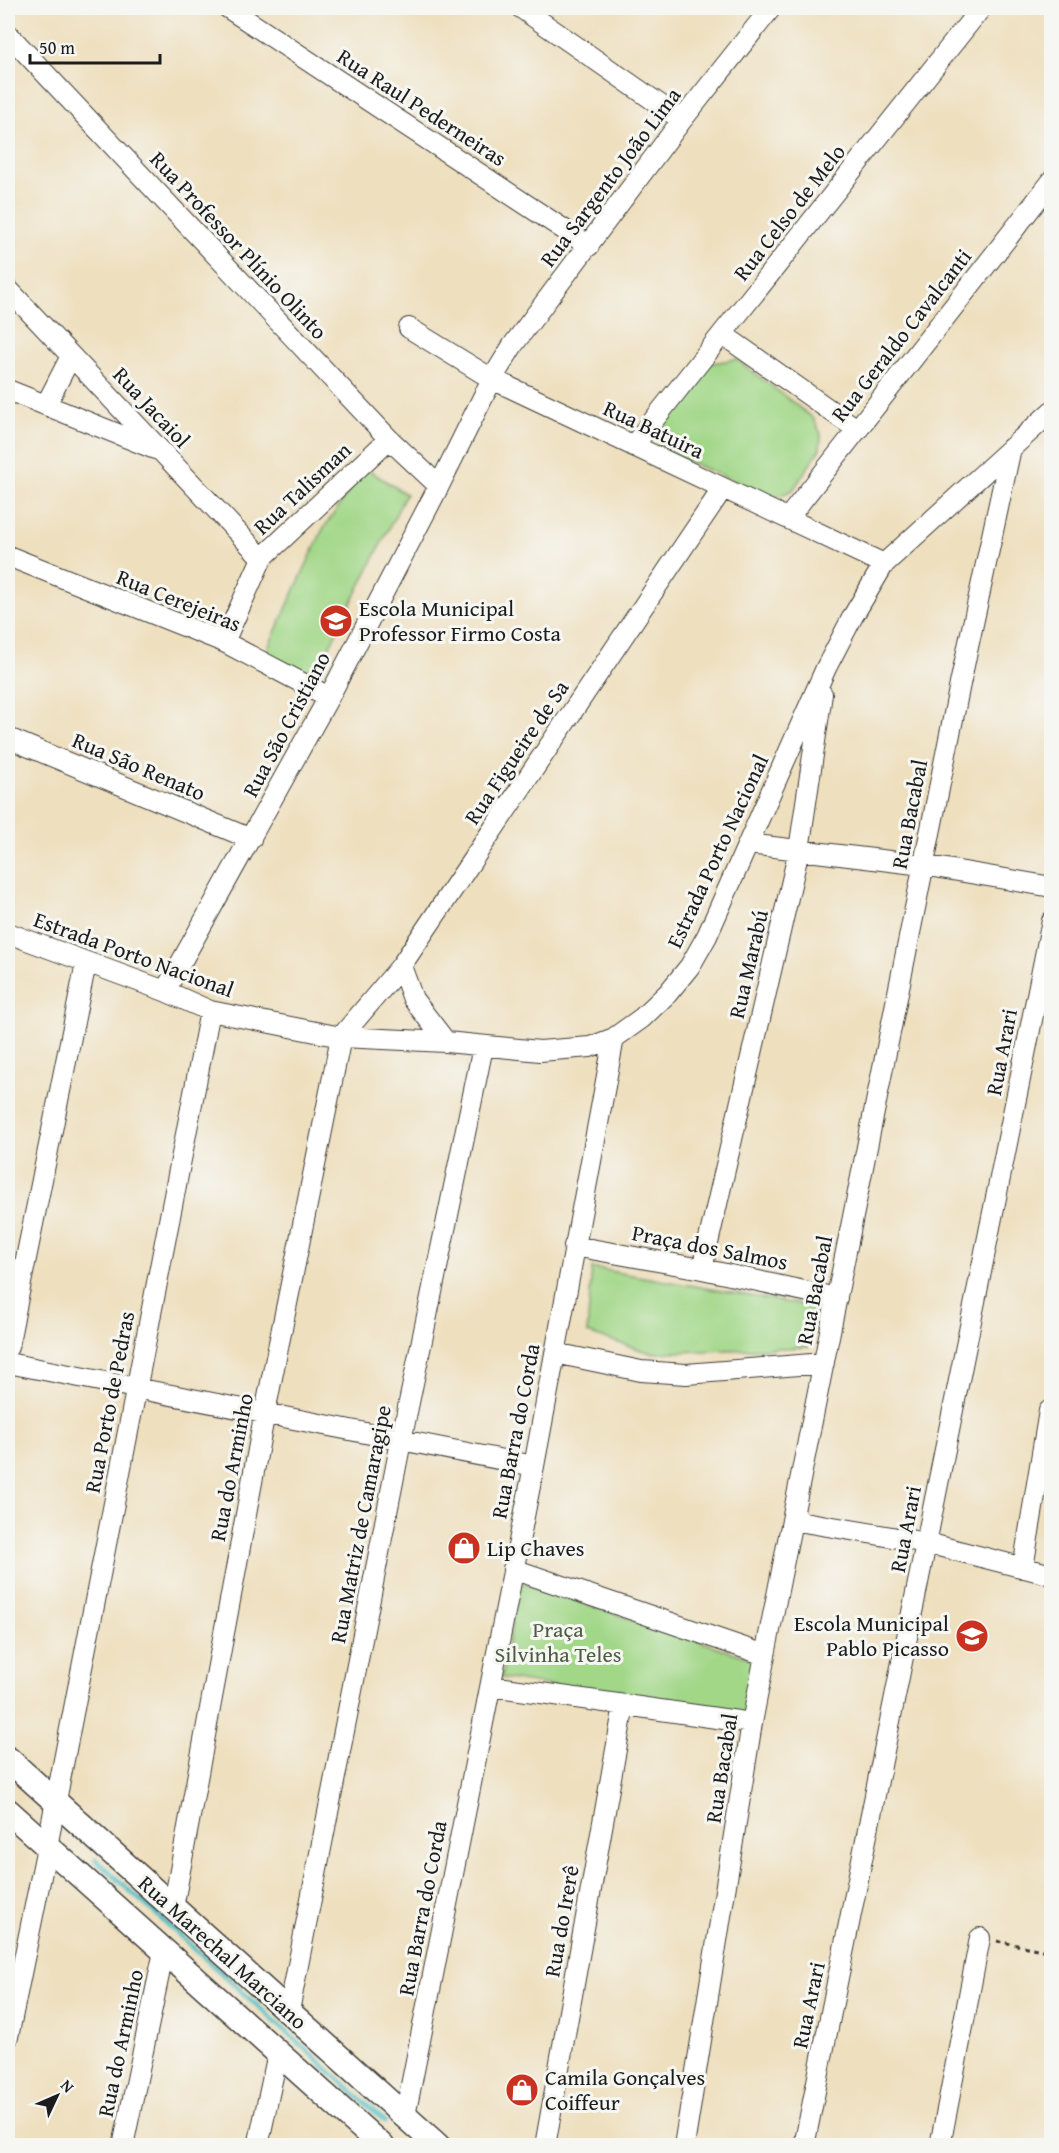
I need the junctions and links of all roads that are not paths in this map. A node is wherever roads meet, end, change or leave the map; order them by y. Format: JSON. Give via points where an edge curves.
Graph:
{"nodes":[{"id":1,"x":228,"y":8,"type":"edge"},
{"id":2,"x":521,"y":8,"type":"edge"},
{"id":3,"x":771,"y":8,"type":"edge"},
{"id":4,"x":981,"y":8,"type":"edge"},
{"id":5,"x":8,"y":33,"type":"edge"},
{"id":6,"x":682,"y":120,"type":"junction"},
{"id":7,"x":1052,"y":181,"type":"edge"},
{"id":8,"x":589,"y":246,"type":"junction"},
{"id":9,"x":8,"y":288,"type":"edge"},
{"id":10,"x":409,"y":328,"type":"dead end"},
{"id":11,"x":722,"y":334,"type":"junction"},
{"id":12,"x":71,"y":356,"type":"junction"},
{"id":13,"x":492,"y":379,"type":"junction"},
{"id":14,"x":8,"y":390,"type":"edge"},
{"id":15,"x":46,"y":405,"type":"junction"},
{"id":16,"x":1052,"y":411,"type":"edge"},
{"id":17,"x":858,"y":430,"type":"junction"},
{"id":18,"x":389,"y":439,"type":"junction"},
{"id":19,"x":633,"y":446,"type":"junction"},
{"id":20,"x":1011,"y":448,"type":"junction"},
{"id":21,"x":161,"y":452,"type":"junction"},
{"id":22,"x":439,"y":486,"type":"junction"},
{"id":23,"x":723,"y":488,"type":"junction"},
{"id":24,"x":788,"y":518,"type":"junction"},
{"id":25,"x":8,"y":556,"type":"edge"},
{"id":26,"x":262,"y":558,"type":"junction"},
{"id":27,"x":884,"y":564,"type":"junction"},
{"id":28,"x":224,"y":642,"type":"junction"},
{"id":29,"x":826,"y":668,"type":"junction"},
{"id":30,"x":329,"y":697,"type":"junction"},
{"id":31,"x":8,"y":738,"type":"edge"},
{"id":32,"x":251,"y":840,"type":"junction"},
{"id":33,"x":748,"y":844,"type":"junction"},
{"id":34,"x":799,"y":850,"type":"junction"},
{"id":35,"x":923,"y":865,"type":"junction"},
{"id":36,"x":1052,"y":887,"type":"edge"},
{"id":37,"x":1052,"y":921,"type":"edge"},
{"id":38,"x":8,"y":933,"type":"edge"},
{"id":39,"x":86,"y":963,"type":"junction"},
{"id":40,"x":400,"y":966,"type":"junction"},
{"id":41,"x":165,"y":991,"type":"junction"},
{"id":42,"x":210,"y":1011,"type":"junction"},
{"id":43,"x":341,"y":1036,"type":"junction"},
{"id":44,"x":614,"y":1038,"type":"junction"},
{"id":45,"x":446,"y":1042,"type":"junction"},
{"id":46,"x":483,"y":1047,"type":"junction"},
{"id":47,"x":574,"y":1246,"type":"junction"},
{"id":48,"x":702,"y":1269,"type":"junction"},
{"id":49,"x":837,"y":1298,"type":"junction"},
{"id":50,"x":8,"y":1347,"type":"edge"},
{"id":51,"x":555,"y":1353,"type":"junction"},
{"id":52,"x":8,"y":1363,"type":"edge"},
{"id":53,"x":824,"y":1363,"type":"junction"},
{"id":54,"x":136,"y":1389,"type":"junction"},
{"id":55,"x":265,"y":1412,"type":"junction"},
{"id":56,"x":1049,"y":1412,"type":"dead end"},
{"id":57,"x":401,"y":1441,"type":"junction"},
{"id":58,"x":534,"y":1466,"type":"junction"},
{"id":59,"x":792,"y":1520,"type":"junction"},
{"id":60,"x":927,"y":1543,"type":"junction"},
{"id":61,"x":1023,"y":1568,"type":"junction"},
{"id":62,"x":513,"y":1569,"type":"junction"},
{"id":63,"x":1048,"y":1574,"type":"dead end"},
{"id":64,"x":765,"y":1655,"type":"junction"},
{"id":65,"x":490,"y":1686,"type":"junction"},
{"id":66,"x":624,"y":1705,"type":"junction"},
{"id":67,"x":752,"y":1722,"type":"junction"},
{"id":68,"x":8,"y":1759,"type":"edge"},
{"id":69,"x":55,"y":1802,"type":"junction"},
{"id":70,"x":8,"y":1811,"type":"edge"},
{"id":71,"x":47,"y":1847,"type":"junction"},
{"id":72,"x":173,"y":1908,"type":"junction"},
{"id":73,"x":980,"y":1938,"type":"road end"},
{"id":74,"x":164,"y":1951,"type":"junction"},
{"id":75,"x":288,"y":2011,"type":"junction"},
{"id":76,"x":8,"y":2037,"type":"edge"},
{"id":77,"x":278,"y":2052,"type":"junction"},
{"id":78,"x":405,"y":2116,"type":"junction"},
{"id":79,"x":941,"y":2141,"type":"edge"},
{"id":80,"x":123,"y":2145,"type":"edge"},
{"id":81,"x":258,"y":2145,"type":"edge"},
{"id":82,"x":382,"y":2145,"type":"edge"},
{"id":83,"x":438,"y":2145,"type":"edge"},
{"id":84,"x":545,"y":2145,"type":"edge"},
{"id":85,"x":684,"y":2145,"type":"edge"},
{"id":86,"x":804,"y":2145,"type":"edge"}],
"edges":[{"from":1,"to":8,"type":"street","name":"Rua Raul Pederneiras"},
{"from":2,"to":6,"type":"street"},
{"from":3,"to":6,"type":"street","name":"Rua Sargento João Lima"},
{"from":4,"to":11,"type":"street","name":"Rua Celso de Melo"},
{"from":5,"to":18,"type":"street","name":"Rua Professor Plínio Olinto"},
{"from":6,"to":8,"type":"street","name":"Rua Sargento João Lima"},
{"from":7,"to":17,"type":"street","name":"Rua Geraldo Cavalcanti"},
{"from":8,"to":13,"type":"street","name":"Rua Sargento João Lima","via":[[513,345]]},
{"from":9,"to":12,"type":"street","name":"Rua Jacaiol"},
{"from":10,"to":13,"type":"street","name":"Rua Batuira"},
{"from":11,"to":17,"type":"street"},
{"from":11,"to":19,"type":"street","name":"Rua Celso de Melo"},
{"from":12,"to":15,"type":"street"},
{"from":12,"to":21,"type":"street","name":"Rua Jacaiol"},
{"from":13,"to":19,"type":"street","name":"Rua Batuira"},
{"from":13,"to":22,"type":"street","name":"Rua São Cristiano"},
{"from":14,"to":15,"type":"street"},
{"from":15,"to":21,"type":"street"},
{"from":16,"to":20,"type":"street","name":"Estrada Porto Nacional"},
{"from":17,"to":24,"type":"street","name":"Rua Geraldo Cavalcanti"},
{"from":18,"to":22,"type":"street","name":"Rua Professor Plínio Olinto"},
{"from":18,"to":26,"type":"street","name":"Rua Talisman"},
{"from":19,"to":23,"type":"street","name":"Rua Batuira"},
{"from":20,"to":27,"type":"street","name":"Estrada Porto Nacional"},
{"from":20,"to":35,"type":"street","name":"Rua Bacabal"},
{"from":21,"to":26,"type":"street","name":"Rua Jacaiol"},
{"from":22,"to":30,"type":"street","name":"Rua São Cristiano"},
{"from":23,"to":24,"type":"street","name":"Rua Batuira"},
{"from":23,"to":40,"type":"street","name":"Rua Figueire de Sa"},
{"from":24,"to":27,"type":"street","name":"Rua Batuira"},
{"from":25,"to":28,"type":"street","name":"Rua Cerejeiras"},
{"from":26,"to":28,"type":"street","name":"Rua Talisman"},
{"from":27,"to":29,"type":"street","name":"Estrada Porto Nacional"},
{"from":28,"to":30,"type":"street","name":"Rua Cerejeiras"},
{"from":29,"to":33,"type":"street","name":"Estrada Porto Nacional"},
{"from":29,"to":34,"type":"street","name":"Rua Marabú"},
{"from":30,"to":32,"type":"street","name":"Rua São Cristiano"},
{"from":31,"to":32,"type":"street","name":"Rua São Renato"},
{"from":32,"to":41,"type":"street","name":"Rua São Cristiano"},
{"from":33,"to":34,"type":"street"},
{"from":33,"to":44,"type":"street","name":"Estrada Porto Nacional","via":[[690,966],[642,1018]]},
{"from":34,"to":35,"type":"street"},
{"from":34,"to":48,"type":"street","name":"Rua Marabú"},
{"from":35,"to":36,"type":"street"},
{"from":35,"to":49,"type":"street","name":"Rua Bacabal"},
{"from":37,"to":60,"type":"street","name":"Rua Arari"},
{"from":38,"to":39,"type":"street","name":"Estrada Porto Nacional"},
{"from":39,"to":41,"type":"street","name":"Estrada Porto Nacional"},
{"from":39,"to":50,"type":"street"},
{"from":40,"to":43,"type":"street","name":"Rua Figueire de Sa"},
{"from":40,"to":45,"type":"street","via":[[413,999]]},
{"from":41,"to":42,"type":"street","name":"Estrada Porto Nacional"},
{"from":42,"to":43,"type":"street","name":"Estrada Porto Nacional"},
{"from":42,"to":54,"type":"street","name":"Rua Porto de Pedras"},
{"from":43,"to":45,"type":"street","name":"Estrada Porto Nacional"},
{"from":43,"to":55,"type":"street","name":"Rua do Arminho"},
{"from":44,"to":46,"type":"street","name":"Estrada Porto Nacional","via":[[590,1047],[540,1051]]},
{"from":44,"to":47,"type":"street","name":"Rua Barra do Corda"},
{"from":45,"to":46,"type":"street","name":"Estrada Porto Nacional"},
{"from":46,"to":57,"type":"street","name":"Rua Matriz de Camaragipe"},
{"from":47,"to":48,"type":"street","name":"Praça dos Salmos"},
{"from":47,"to":51,"type":"street","name":"Rua Barra do Corda"},
{"from":48,"to":49,"type":"street","name":"Praça dos Salmos"},
{"from":49,"to":53,"type":"street","name":"Rua Bacabal"},
{"from":51,"to":53,"type":"street","via":[[641,1371],[686,1374]]},
{"from":51,"to":58,"type":"street","name":"Rua Barra do Corda"},
{"from":52,"to":54,"type":"street"},
{"from":53,"to":59,"type":"street","name":"Rua Bacabal"},
{"from":54,"to":55,"type":"street"},
{"from":54,"to":69,"type":"street","name":"Rua Porto de Pedras"},
{"from":55,"to":57,"type":"street"},
{"from":55,"to":72,"type":"street","name":"Rua do Arminho"},
{"from":56,"to":61,"type":"street"},
{"from":57,"to":58,"type":"street"},
{"from":57,"to":75,"type":"street","name":"Rua Matriz de Camaragipe"},
{"from":58,"to":62,"type":"street","name":"Rua Barra do Corda"},
{"from":59,"to":60,"type":"street"},
{"from":59,"to":64,"type":"street","name":"Rua Bacabal"},
{"from":60,"to":61,"type":"street"},
{"from":60,"to":86,"type":"street","name":"Rua Arari"},
{"from":61,"to":63,"type":"street"},
{"from":62,"to":64,"type":"street"},
{"from":62,"to":65,"type":"street","name":"Rua Barra do Corda"},
{"from":64,"to":67,"type":"street","name":"Rua Bacabal"},
{"from":65,"to":66,"type":"street"},
{"from":65,"to":78,"type":"street","name":"Rua Barra do Corda"},
{"from":66,"to":67,"type":"street"},
{"from":66,"to":84,"type":"street","name":"Rua do Irerê"},
{"from":67,"to":85,"type":"street","name":"Rua Bacabal"},
{"from":68,"to":69,"type":"main road","name":"Rua Marechal Marciano"},
{"from":69,"to":71,"type":"street","name":"Rua Porto de Pedras"},
{"from":69,"to":72,"type":"main road","name":"Rua Marechal Marciano"},
{"from":70,"to":71,"type":"main road","name":"Rua Marechal Marciano"},
{"from":71,"to":74,"type":"main road","name":"Rua Marechal Marciano"},
{"from":71,"to":76,"type":"street","name":"Rua Porto de Pedras"},
{"from":72,"to":75,"type":"main road","name":"Rua Marechal Marciano"},
{"from":73,"to":79,"type":"street"},
{"from":74,"to":77,"type":"main road","name":"Rua Marechal Marciano"},
{"from":74,"to":80,"type":"street","name":"Rua do Arminho"},
{"from":75,"to":78,"type":"main road","name":"Rua Marechal Marciano"},
{"from":77,"to":81,"type":"street"},
{"from":77,"to":82,"type":"main road","name":"Rua Marechal Marciano"},
{"from":78,"to":83,"type":"main road","name":"Rua Marechal Marciano"}]}
